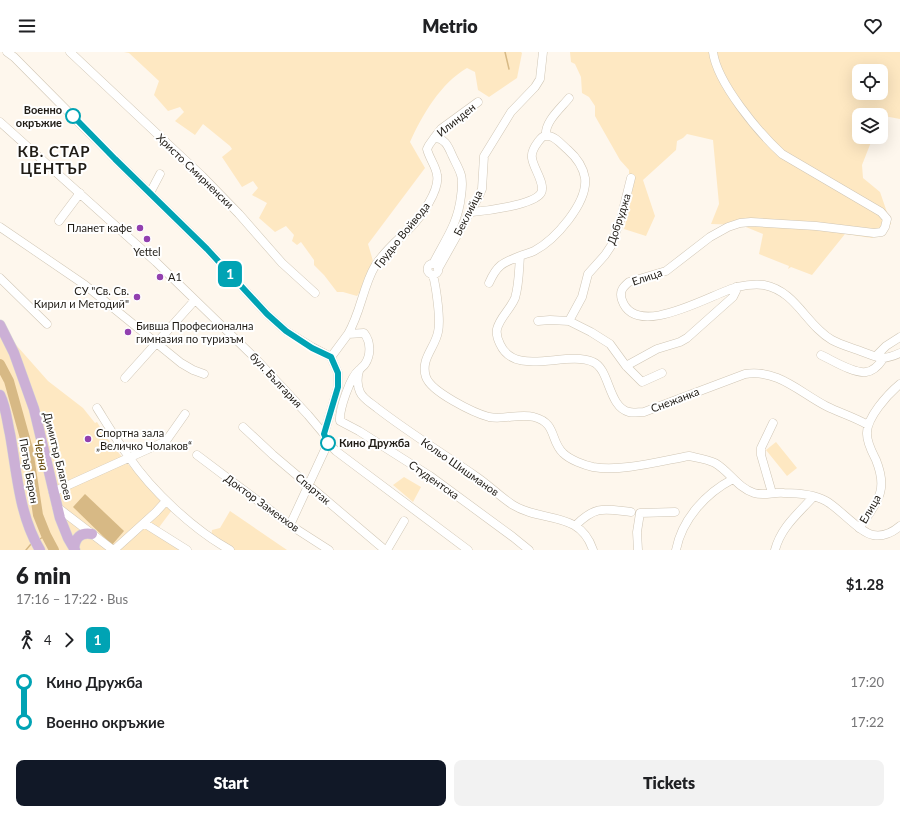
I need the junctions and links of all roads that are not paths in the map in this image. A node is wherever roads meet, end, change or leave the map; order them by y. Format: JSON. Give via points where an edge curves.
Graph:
{"nodes":[{"id":1,"x":7,"y":52,"type":"edge"},
{"id":2,"x":70,"y":52,"type":"edge"},
{"id":3,"x":542,"y":52,"type":"edge"},
{"id":4,"x":713,"y":52,"type":"edge"},
{"id":5,"x":14,"y":55,"type":"edge"},
{"id":6,"x":569,"y":98,"type":"dead end"},
{"id":7,"x":478,"y":102,"type":"dead end"},
{"id":8,"x":0,"y":122,"type":"edge"},
{"id":9,"x":546,"y":136,"type":"junction"},
{"id":10,"x":434,"y":138,"type":"junction"},
{"id":11,"x":160,"y":174,"type":"dead end"},
{"id":12,"x":631,"y":178,"type":"dead end"},
{"id":13,"x":80,"y":193,"type":"junction"},
{"id":14,"x":150,"y":193,"type":"junction"},
{"id":15,"x":472,"y":212,"type":"junction"},
{"id":16,"x":59,"y":221,"type":"dead end"},
{"id":17,"x":0,"y":227,"type":"edge"},
{"id":18,"x":520,"y":256,"type":"junction"},
{"id":19,"x":435,"y":269,"type":"junction"},
{"id":20,"x":0,"y":278,"type":"edge"},
{"id":21,"x":489,"y":283,"type":"dead end"},
{"id":22,"x":736,"y":287,"type":"junction"},
{"id":23,"x":315,"y":293,"type":"dead end"},
{"id":24,"x":194,"y":300,"type":"junction"},
{"id":25,"x":538,"y":321,"type":"dead end"},
{"id":26,"x":569,"y":321,"type":"junction"},
{"id":27,"x":47,"y":324,"type":"dead end"},
{"id":28,"x":0,"y":325,"type":"edge"},
{"id":29,"x":348,"y":334,"type":"junction"},
{"id":30,"x":900,"y":337,"type":"edge"},
{"id":31,"x":156,"y":342,"type":"junction"},
{"id":32,"x":900,"y":353,"type":"edge"},
{"id":33,"x":821,"y":355,"type":"dead end"},
{"id":34,"x":332,"y":358,"type":"junction"},
{"id":35,"x":879,"y":358,"type":"junction"},
{"id":36,"x":626,"y":366,"type":"junction"},
{"id":37,"x":359,"y":370,"type":"junction"},
{"id":38,"x":662,"y":373,"type":"dead end"},
{"id":39,"x":204,"y":374,"type":"dead end"},
{"id":40,"x":125,"y":378,"type":"dead end"},
{"id":41,"x":900,"y":384,"type":"edge"},
{"id":42,"x":0,"y":395,"type":"edge"},
{"id":43,"x":97,"y":408,"type":"dead end"},
{"id":44,"x":185,"y":414,"type":"dead end"},
{"id":45,"x":773,"y":423,"type":"dead end"},
{"id":46,"x":868,"y":425,"type":"junction"},
{"id":47,"x":243,"y":427,"type":"dead end"},
{"id":48,"x":324,"y":434,"type":"junction"},
{"id":49,"x":328,"y":443,"type":"junction"},
{"id":50,"x":197,"y":455,"type":"dead end"},
{"id":51,"x":129,"y":457,"type":"junction"},
{"id":52,"x":733,"y":479,"type":"junction"},
{"id":53,"x":308,"y":486,"type":"junction"},
{"id":54,"x":53,"y":492,"type":"junction"},
{"id":55,"x":772,"y":493,"type":"junction"},
{"id":56,"x":813,"y":497,"type":"junction"},
{"id":57,"x":166,"y":501,"type":"junction"},
{"id":58,"x":57,"y":507,"type":"junction"},
{"id":59,"x":631,"y":512,"type":"dead end"},
{"id":60,"x":675,"y":512,"type":"dead end"},
{"id":61,"x":404,"y":521,"type":"dead end"},
{"id":62,"x":144,"y":522,"type":"junction"},
{"id":63,"x":290,"y":525,"type":"junction"},
{"id":64,"x":576,"y":525,"type":"junction"},
{"id":65,"x":900,"y":526,"type":"edge"},
{"id":66,"x":859,"y":528,"type":"junction"},
{"id":67,"x":92,"y":534,"type":"junction"},
{"id":68,"x":74,"y":549,"type":"edge"},
{"id":69,"x":40,"y":550,"type":"edge"},
{"id":70,"x":114,"y":550,"type":"edge"},
{"id":71,"x":187,"y":550,"type":"edge"},
{"id":72,"x":230,"y":550,"type":"edge"},
{"id":73,"x":329,"y":550,"type":"edge"},
{"id":74,"x":386,"y":550,"type":"edge"},
{"id":75,"x":468,"y":550,"type":"edge"},
{"id":76,"x":529,"y":550,"type":"edge"},
{"id":77,"x":593,"y":550,"type":"edge"},
{"id":78,"x":638,"y":550,"type":"edge"},
{"id":79,"x":676,"y":550,"type":"edge"},
{"id":80,"x":775,"y":550,"type":"edge"}],
"edges":[{"from":1,"to":5,"type":"street"},
{"from":2,"to":23,"type":"street","name":"Христо Смирненски","via":[[202,176],[282,263]]},
{"from":3,"to":15,"type":"street","name":"Беклийца","via":[[540,79],[511,112],[484,156],[482,189]]},
{"from":4,"to":22,"type":"street","name":"Елица","via":[[722,79],[744,111],[782,154],[881,212],[887,218],[882,232],[874,233],[751,222],[733,225],[710,237],[666,271],[629,282],[621,294],[623,302],[631,311],[640,316],[653,316],[679,310]]},
{"from":5,"to":14,"type":"street"},
{"from":6,"to":9,"type":"street","via":[[549,123]]},
{"from":7,"to":10,"type":"street","name":"Илинден","via":[[441,129]]},
{"from":8,"to":13,"type":"street","name":"бул. България"},
{"from":9,"to":15,"type":"street","via":[[538,142],[531,158],[541,183],[541,194],[531,201],[520,204]]},
{"from":9,"to":18,"type":"street","via":[[554,138],[572,153],[581,166],[584,185],[578,205],[560,229],[534,251]]},
{"from":10,"to":19,"type":"street","via":[[445,141],[463,184],[455,225]]},
{"from":10,"to":29,"type":"street","name":"Грудьо Войвода","via":[[428,149],[437,174],[435,191],[411,227],[379,259],[355,323]]},
{"from":11,"to":14,"type":"street"},
{"from":12,"to":26,"type":"street","name":"Добруджа","via":[[612,246],[588,274],[582,297]]},
{"from":13,"to":16,"type":"street"},
{"from":13,"to":24,"type":"street","name":"бул. България"},
{"from":14,"to":34,"type":"street","via":[[281,326],[312,348]]},
{"from":15,"to":19,"type":"street","name":"Беклийца"},
{"from":17,"to":31,"type":"street","via":[[85,285]]},
{"from":18,"to":21,"type":"street","via":[[504,262]]},
{"from":18,"to":46,"type":"street","name":"Снежанка","via":[[514,299],[501,318],[497,330],[502,349],[510,356],[524,362],[558,359],[592,362],[598,365],[615,401],[628,412],[644,412],[754,372],[790,383],[811,398]]},
{"from":19,"to":52,"type":"street","via":[[438,332],[425,361],[425,373],[430,383],[440,392],[489,416],[535,417],[552,429],[557,445],[563,453],[591,466],[607,469],[689,456],[717,464]]},
{"from":20,"to":27,"type":"street"},
{"from":22,"to":35,"type":"street","name":"Елица","via":[[764,285],[774,288],[796,303],[816,327],[831,339]]},
{"from":22,"to":36,"type":"street","via":[[733,296],[687,338],[657,349]]},
{"from":24,"to":31,"type":"street"},
{"from":24,"to":48,"type":"street","name":"бул. България","via":[[255,358]]},
{"from":25,"to":26,"type":"street"},
{"from":26,"to":36,"type":"street","via":[[610,344]]},
{"from":28,"to":54,"type":"main road","name":"Димитър Благоев","via":[[14,353],[34,409]]},
{"from":29,"to":34,"type":"street"},
{"from":29,"to":37,"type":"street","via":[[364,334],[367,338],[370,349],[365,364]]},
{"from":30,"to":35,"type":"street","via":[[886,346]]},
{"from":31,"to":39,"type":"street","via":[[181,363]]},
{"from":31,"to":40,"type":"street"},
{"from":32,"to":35,"type":"street"},
{"from":33,"to":35,"type":"street","via":[[855,371],[865,372],[878,366]]},
{"from":34,"to":48,"type":"street","via":[[338,373],[338,387]]},
{"from":36,"to":38,"type":"street","via":[[642,382]]},
{"from":37,"to":64,"type":"street","name":"Кольо Шишманов","via":[[358,386],[363,397],[409,432],[476,476],[513,505]]},
{"from":37,"to":76,"type":"street","name":"Студентска","via":[[353,377],[340,421],[430,476]]},
{"from":41,"to":46,"type":"street","via":[[875,412]]},
{"from":42,"to":69,"type":"main road","name":"Петър Берон","via":[[5,409],[26,519]]},
{"from":43,"to":51,"type":"street"},
{"from":44,"to":51,"type":"street","via":[[166,441]]},
{"from":45,"to":55,"type":"street","via":[[760,455]]},
{"from":46,"to":66,"type":"street","name":"Елица","via":[[868,442],[881,476],[880,492]]},
{"from":47,"to":53,"type":"street","name":"Спартак"},
{"from":48,"to":49,"type":"street","name":"бул. България"},
{"from":49,"to":53,"type":"street"},
{"from":49,"to":75,"type":"street","name":"бул. България"},
{"from":50,"to":63,"type":"street","name":"Доктор Заменхов"},
{"from":51,"to":54,"type":"street"},
{"from":51,"to":57,"type":"street"},
{"from":52,"to":55,"type":"street","via":[[753,493]]},
{"from":52,"to":79,"type":"street","via":[[721,485],[695,509],[682,531]]},
{"from":53,"to":63,"type":"street"},
{"from":53,"to":74,"type":"street","name":"Спартак"},
{"from":54,"to":58,"type":"main road","name":"Димитър Благоев"},
{"from":55,"to":56,"type":"street","via":[[785,492]]},
{"from":56,"to":66,"type":"street","via":[[834,507]]},
{"from":56,"to":80,"type":"street","via":[[782,532]]},
{"from":57,"to":62,"type":"street"},
{"from":57,"to":72,"type":"street"},
{"from":58,"to":67,"type":"street","name":"Димитър Благоев"},
{"from":58,"to":68,"type":"main road","name":"Петър Берон","via":[[63,528]]},
{"from":59,"to":64,"type":"street","via":[[598,510],[584,517]]},
{"from":60,"to":78,"type":"street","via":[[640,513]]},
{"from":61,"to":74,"type":"street"},
{"from":62,"to":70,"type":"street"},
{"from":62,"to":71,"type":"street"},
{"from":63,"to":73,"type":"street","name":"Доктор Заменхов"},
{"from":64,"to":77,"type":"street"},
{"from":65,"to":66,"type":"street","via":[[891,533],[880,536],[870,535]]},
{"from":67,"to":68,"type":"main road","via":[[79,536],[75,540]]},
{"from":67,"to":70,"type":"street","name":"Димитър Благоев"}]}
